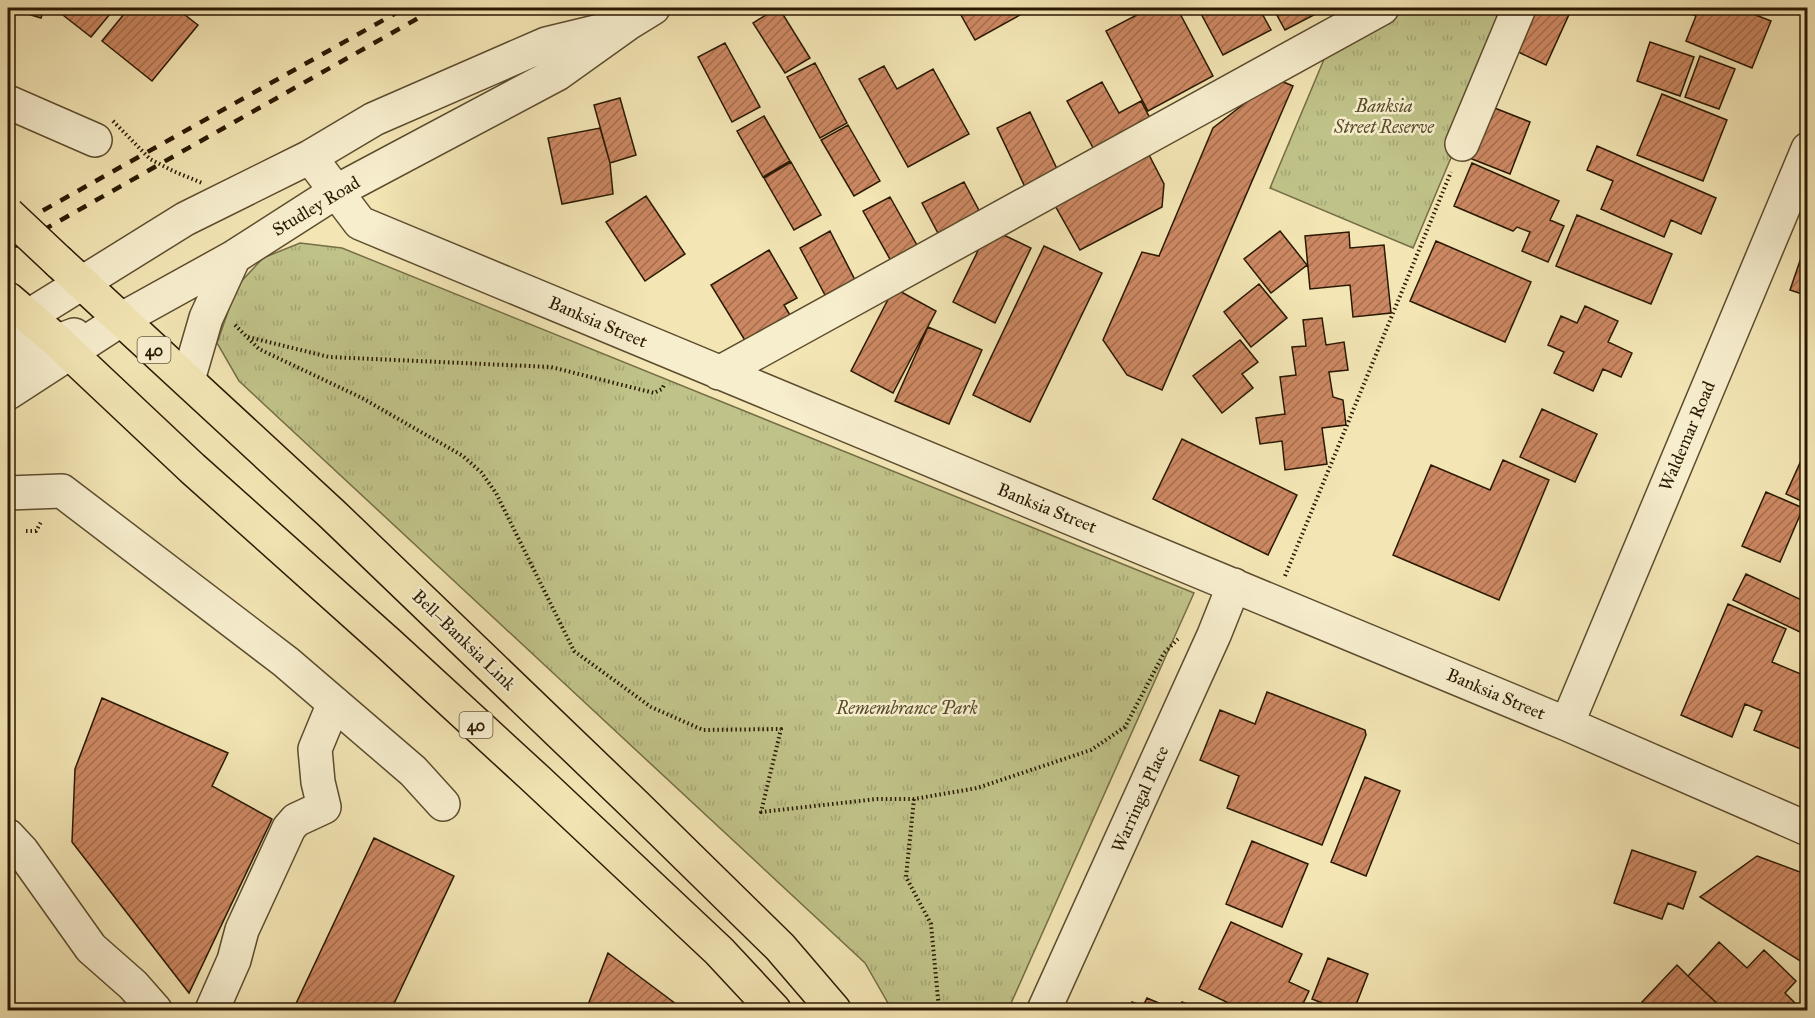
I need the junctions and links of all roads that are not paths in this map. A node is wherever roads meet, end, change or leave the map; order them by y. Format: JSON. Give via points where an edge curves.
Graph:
{"nodes":[{"id":1,"x":1382,"y":8,"type":"edge"},
{"id":2,"x":1518,"y":8,"type":"edge"},
{"id":3,"x":640,"y":16,"type":"edge"},
{"id":4,"x":8,"y":102,"type":"edge"},
{"id":5,"x":104,"y":130,"type":"road end"},
{"id":6,"x":1462,"y":144,"type":"road end"},
{"id":7,"x":1808,"y":149,"type":"edge"},
{"id":8,"x":310,"y":157,"type":"junction"},
{"id":9,"x":337,"y":191,"type":"junction"},
{"id":10,"x":8,"y":214,"type":"edge"},
{"id":11,"x":234,"y":257,"type":"junction"},
{"id":12,"x":70,"y":272,"type":"junction"},
{"id":13,"x":14,"y":314,"type":"edge"},
{"id":14,"x":122,"y":319,"type":"junction"},
{"id":15,"x":63,"y":347,"type":"junction"},
{"id":16,"x":8,"y":363,"type":"edge"},
{"id":17,"x":718,"y":373,"type":"junction"},
{"id":18,"x":188,"y":380,"type":"junction"},
{"id":19,"x":8,"y":393,"type":"edge"},
{"id":20,"x":62,"y":491,"type":"junction"},
{"id":21,"x":8,"y":493,"type":"edge"},
{"id":22,"x":8,"y":513,"type":"edge"},
{"id":23,"x":1234,"y":585,"type":"junction"},
{"id":24,"x":334,"y":703,"type":"junction"},
{"id":25,"x":1567,"y":724,"type":"junction"},
{"id":26,"x":443,"y":804,"type":"dead end"},
{"id":27,"x":1808,"y":829,"type":"edge"},
{"id":28,"x":8,"y":836,"type":"edge"},
{"id":29,"x":155,"y":1011,"type":"edge"},
{"id":30,"x":212,"y":1011,"type":"edge"},
{"id":31,"x":774,"y":1011,"type":"edge"},
{"id":32,"x":834,"y":1011,"type":"edge"},
{"id":33,"x":1044,"y":1011,"type":"edge"}],
"edges":[{"from":1,"to":17,"type":"street"},
{"from":2,"to":6,"type":"street"},
{"from":3,"to":8,"type":"street","name":"Studley Road","via":[[546,45],[374,119]]},
{"from":3,"to":9,"type":"street","name":"Studley Road","via":[[557,74]]},
{"from":4,"to":5,"type":"street"},
{"from":7,"to":25,"type":"street","name":"Waldemar Road"},
{"from":8,"to":9,"type":"street","name":"Banksia Street"},
{"from":8,"to":12,"type":"street","name":"Studley Road"},
{"from":9,"to":11,"type":"street","name":"Studley Road"},
{"from":9,"to":17,"type":"street","name":"Banksia Street","via":[[360,223]]},
{"from":10,"to":12,"type":"highway","number":"40","bridge":true},
{"from":11,"to":14,"type":"street","name":"Studley Road"},
{"from":11,"to":18,"type":"street","via":[[206,318]]},
{"from":12,"to":13,"type":"street","name":"Studley Road"},
{"from":12,"to":14,"type":"highway","name":"Bell–Banksia Link","number":"40"},
{"from":13,"to":15,"type":"highway","number":"40"},
{"from":14,"to":15,"type":"street","name":"Studley Road"},
{"from":14,"to":18,"type":"highway","name":"Bell–Banksia Link","number":"40"},
{"from":15,"to":16,"type":"street","via":[[26,353]]},
{"from":15,"to":19,"type":"street","name":"Studley Road"},
{"from":15,"to":31,"type":"highway","number":"40","via":[[648,884],[719,951]]},
{"from":17,"to":23,"type":"street","name":"Banksia Street"},
{"from":18,"to":32,"type":"highway","name":"Bell–Banksia Link","number":"40","via":[[644,813],[780,947]]},
{"from":20,"to":21,"type":"street"},
{"from":20,"to":22,"type":"street","via":[[30,508]]},
{"from":20,"to":24,"type":"street"},
{"from":23,"to":25,"type":"street","name":"Banksia Street"},
{"from":23,"to":33,"type":"street","name":"Warringal Place","via":[[1215,635]]},
{"from":24,"to":26,"type":"street","via":[[413,771]]},
{"from":24,"to":30,"type":"street","via":[[315,748],[324,807],[296,820],[289,828],[242,930]]},
{"from":25,"to":27,"type":"street","name":"Banksia Street"},
{"from":28,"to":29,"type":"street","via":[[91,948],[133,985]]}]}
